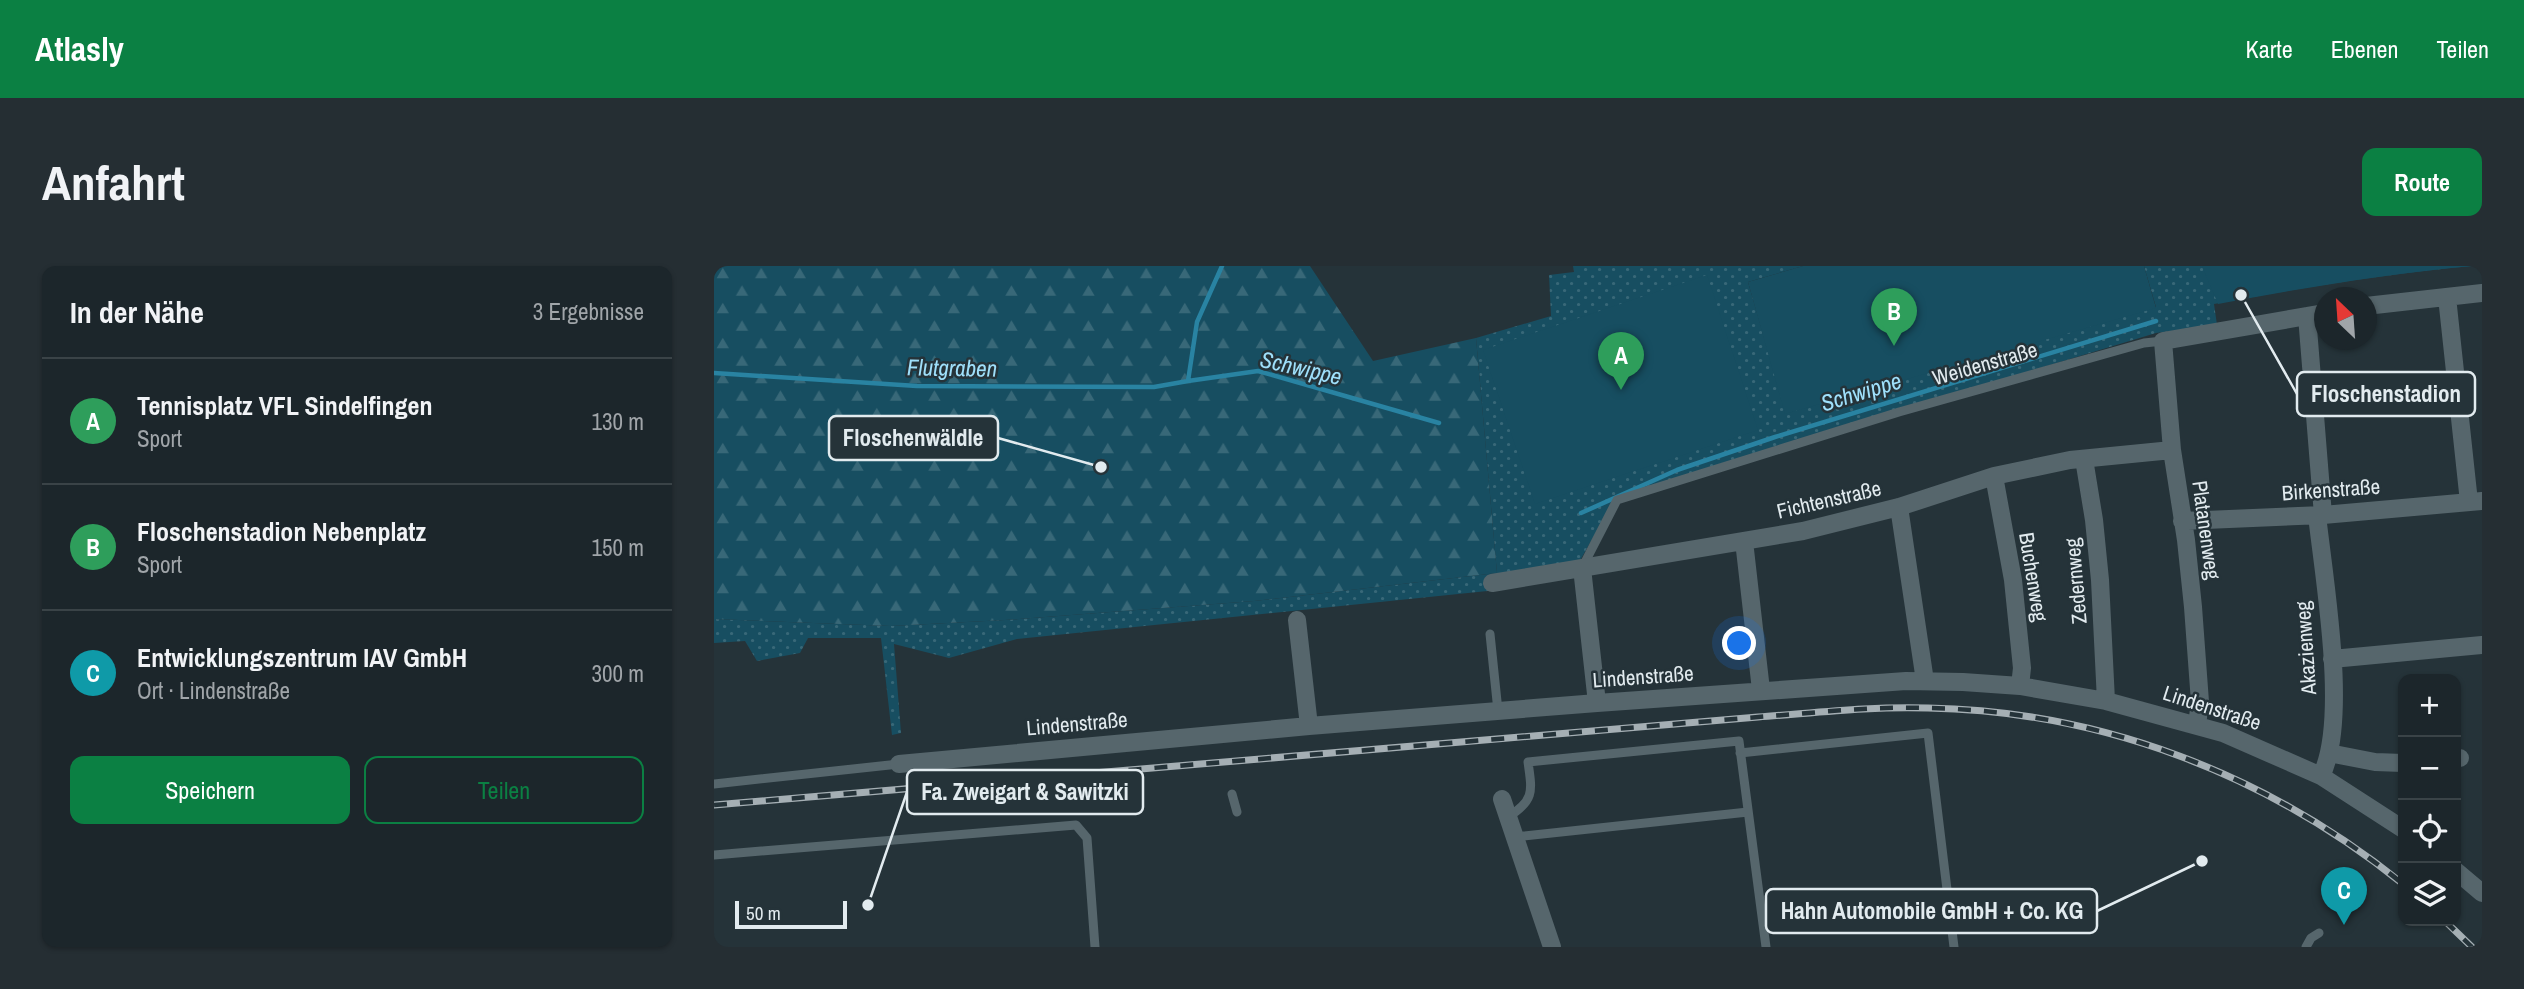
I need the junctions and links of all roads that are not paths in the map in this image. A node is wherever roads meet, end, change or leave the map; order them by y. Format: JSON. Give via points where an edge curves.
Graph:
{"nodes":[{"id":1,"x":2482,"y":293,"type":"edge"},
{"id":2,"x":2448,"y":297,"type":"junction"},
{"id":3,"x":2377,"y":305,"type":"edge"},
{"id":4,"x":2314,"y":314,"type":"edge"},
{"id":5,"x":2163,"y":341,"type":"junction"},
{"id":6,"x":2317,"y":350,"type":"edge"},
{"id":7,"x":2172,"y":450,"type":"junction"},
{"id":8,"x":2084,"y":459,"type":"junction"},
{"id":9,"x":1994,"y":476,"type":"junction"},
{"id":10,"x":2475,"y":501,"type":"edge"},
{"id":11,"x":1899,"y":507,"type":"junction"},
{"id":12,"x":2320,"y":515,"type":"junction"},
{"id":13,"x":2182,"y":521,"type":"junction"},
{"id":14,"x":1744,"y":541,"type":"junction"},
{"id":15,"x":1582,"y":568,"type":"junction"},
{"id":16,"x":1492,"y":583,"type":"dead end"},
{"id":17,"x":1297,"y":620,"type":"dead end"},
{"id":18,"x":1490,"y":634,"type":"dead end"},
{"id":19,"x":2482,"y":645,"type":"edge"},
{"id":20,"x":2332,"y":659,"type":"junction"},
{"id":21,"x":1925,"y":681,"type":"junction"},
{"id":22,"x":2020,"y":686,"type":"junction"},
{"id":23,"x":1761,"y":690,"type":"junction"},
{"id":24,"x":2106,"y":701,"type":"junction"},
{"id":25,"x":1597,"y":703,"type":"junction"},
{"id":26,"x":1498,"y":711,"type":"junction"},
{"id":27,"x":2197,"y":725,"type":"junction"},
{"id":28,"x":1309,"y":726,"type":"junction"},
{"id":29,"x":2329,"y":752,"type":"junction"},
{"id":30,"x":1740,"y":753,"type":"junction"},
{"id":31,"x":2398,"y":763,"type":"edge"},
{"id":32,"x":899,"y":764,"type":"joint"},
{"id":33,"x":2321,"y":776,"type":"junction"},
{"id":34,"x":714,"y":783,"type":"edge"},
{"id":35,"x":1232,"y":794,"type":"dead end"},
{"id":36,"x":1502,"y":799,"type":"dead end"},
{"id":37,"x":1748,"y":811,"type":"junction"},
{"id":38,"x":1237,"y":812,"type":"dead end"},
{"id":39,"x":1508,"y":817,"type":"junction"},
{"id":40,"x":2398,"y":827,"type":"edge"},
{"id":41,"x":1515,"y":838,"type":"junction"},
{"id":42,"x":714,"y":855,"type":"edge"},
{"id":43,"x":2461,"y":875,"type":"edge"},
{"id":44,"x":2482,"y":893,"type":"edge"},
{"id":45,"x":2319,"y":933,"type":"dead end"},
{"id":46,"x":1095,"y":947,"type":"edge"},
{"id":47,"x":1552,"y":947,"type":"edge"},
{"id":48,"x":1766,"y":947,"type":"edge"},
{"id":49,"x":1954,"y":947,"type":"edge"},
{"id":50,"x":2306,"y":947,"type":"edge"}],
"edges":[{"from":1,"to":2,"type":"street"},
{"from":2,"to":3,"type":"street"},
{"from":2,"to":10,"type":"street"},
{"from":4,"to":5,"type":"street","name":"Weidenstraße"},
{"from":5,"to":7,"type":"street","name":"Platanenweg"},
{"from":5,"to":15,"type":"lane","name":"Weidenstraße","via":[[1899,412],[1617,500]]},
{"from":6,"to":12,"type":"street","name":"Akazienweg"},
{"from":7,"to":8,"type":"street","name":"Fichtenstraße"},
{"from":7,"to":13,"type":"street","name":"Platanenweg"},
{"from":8,"to":9,"type":"street","name":"Fichtenstraße"},
{"from":8,"to":24,"type":"street","name":"Zedernweg","via":[[2098,568]]},
{"from":9,"to":11,"type":"street","name":"Fichtenstraße"},
{"from":9,"to":22,"type":"street","name":"Buchenweg","via":[[2013,580]]},
{"from":10,"to":12,"type":"street","name":"Birkenstraße"},
{"from":11,"to":14,"type":"street","name":"Fichtenstraße"},
{"from":11,"to":21,"type":"street"},
{"from":12,"to":13,"type":"street","name":"Birkenstraße"},
{"from":12,"to":20,"type":"street","name":"Akazienweg"},
{"from":13,"to":27,"type":"street","name":"Platanenweg","via":[[2200,702]]},
{"from":14,"to":15,"type":"street","name":"Fichtenstraße"},
{"from":14,"to":23,"type":"street"},
{"from":15,"to":16,"type":"street","name":"Fichtenstraße"},
{"from":15,"to":25,"type":"street"},
{"from":17,"to":28,"type":"street"},
{"from":18,"to":26,"type":"lane"},
{"from":19,"to":20,"type":"street"},
{"from":20,"to":29,"type":"street","name":"Akazienweg","via":[[2334,710]]},
{"from":21,"to":22,"type":"street","name":"Lindenstraße"},
{"from":21,"to":23,"type":"street","name":"Lindenstraße"},
{"from":22,"to":24,"type":"street","name":"Lindenstraße"},
{"from":23,"to":25,"type":"street","name":"Lindenstraße"},
{"from":24,"to":27,"type":"street","name":"Lindenstraße"},
{"from":25,"to":26,"type":"street","name":"Lindenstraße"},
{"from":26,"to":28,"type":"street","name":"Lindenstraße"},
{"from":27,"to":33,"type":"street","name":"Lindenstraße"},
{"from":28,"to":32,"type":"street","name":"Lindenstraße"},
{"from":29,"to":31,"type":"street"},
{"from":29,"to":33,"type":"street","name":"Akazienweg"},
{"from":30,"to":37,"type":"lane"},
{"from":30,"to":39,"type":"lane","via":[[1739,741],[1528,762],[1531,790],[1525,806]]},
{"from":30,"to":49,"type":"lane","via":[[1928,733]]},
{"from":32,"to":34,"type":"lane"},
{"from":33,"to":40,"type":"street","name":"Lindenstraße"},
{"from":35,"to":38,"type":"lane"},
{"from":36,"to":39,"type":"street"},
{"from":37,"to":41,"type":"lane"},
{"from":37,"to":48,"type":"lane"},
{"from":39,"to":41,"type":"street"},
{"from":41,"to":47,"type":"street"},
{"from":42,"to":46,"type":"lane","via":[[1076,825],[1087,838]]},
{"from":43,"to":44,"type":"street"},
{"from":45,"to":50,"type":"lane"}]}
